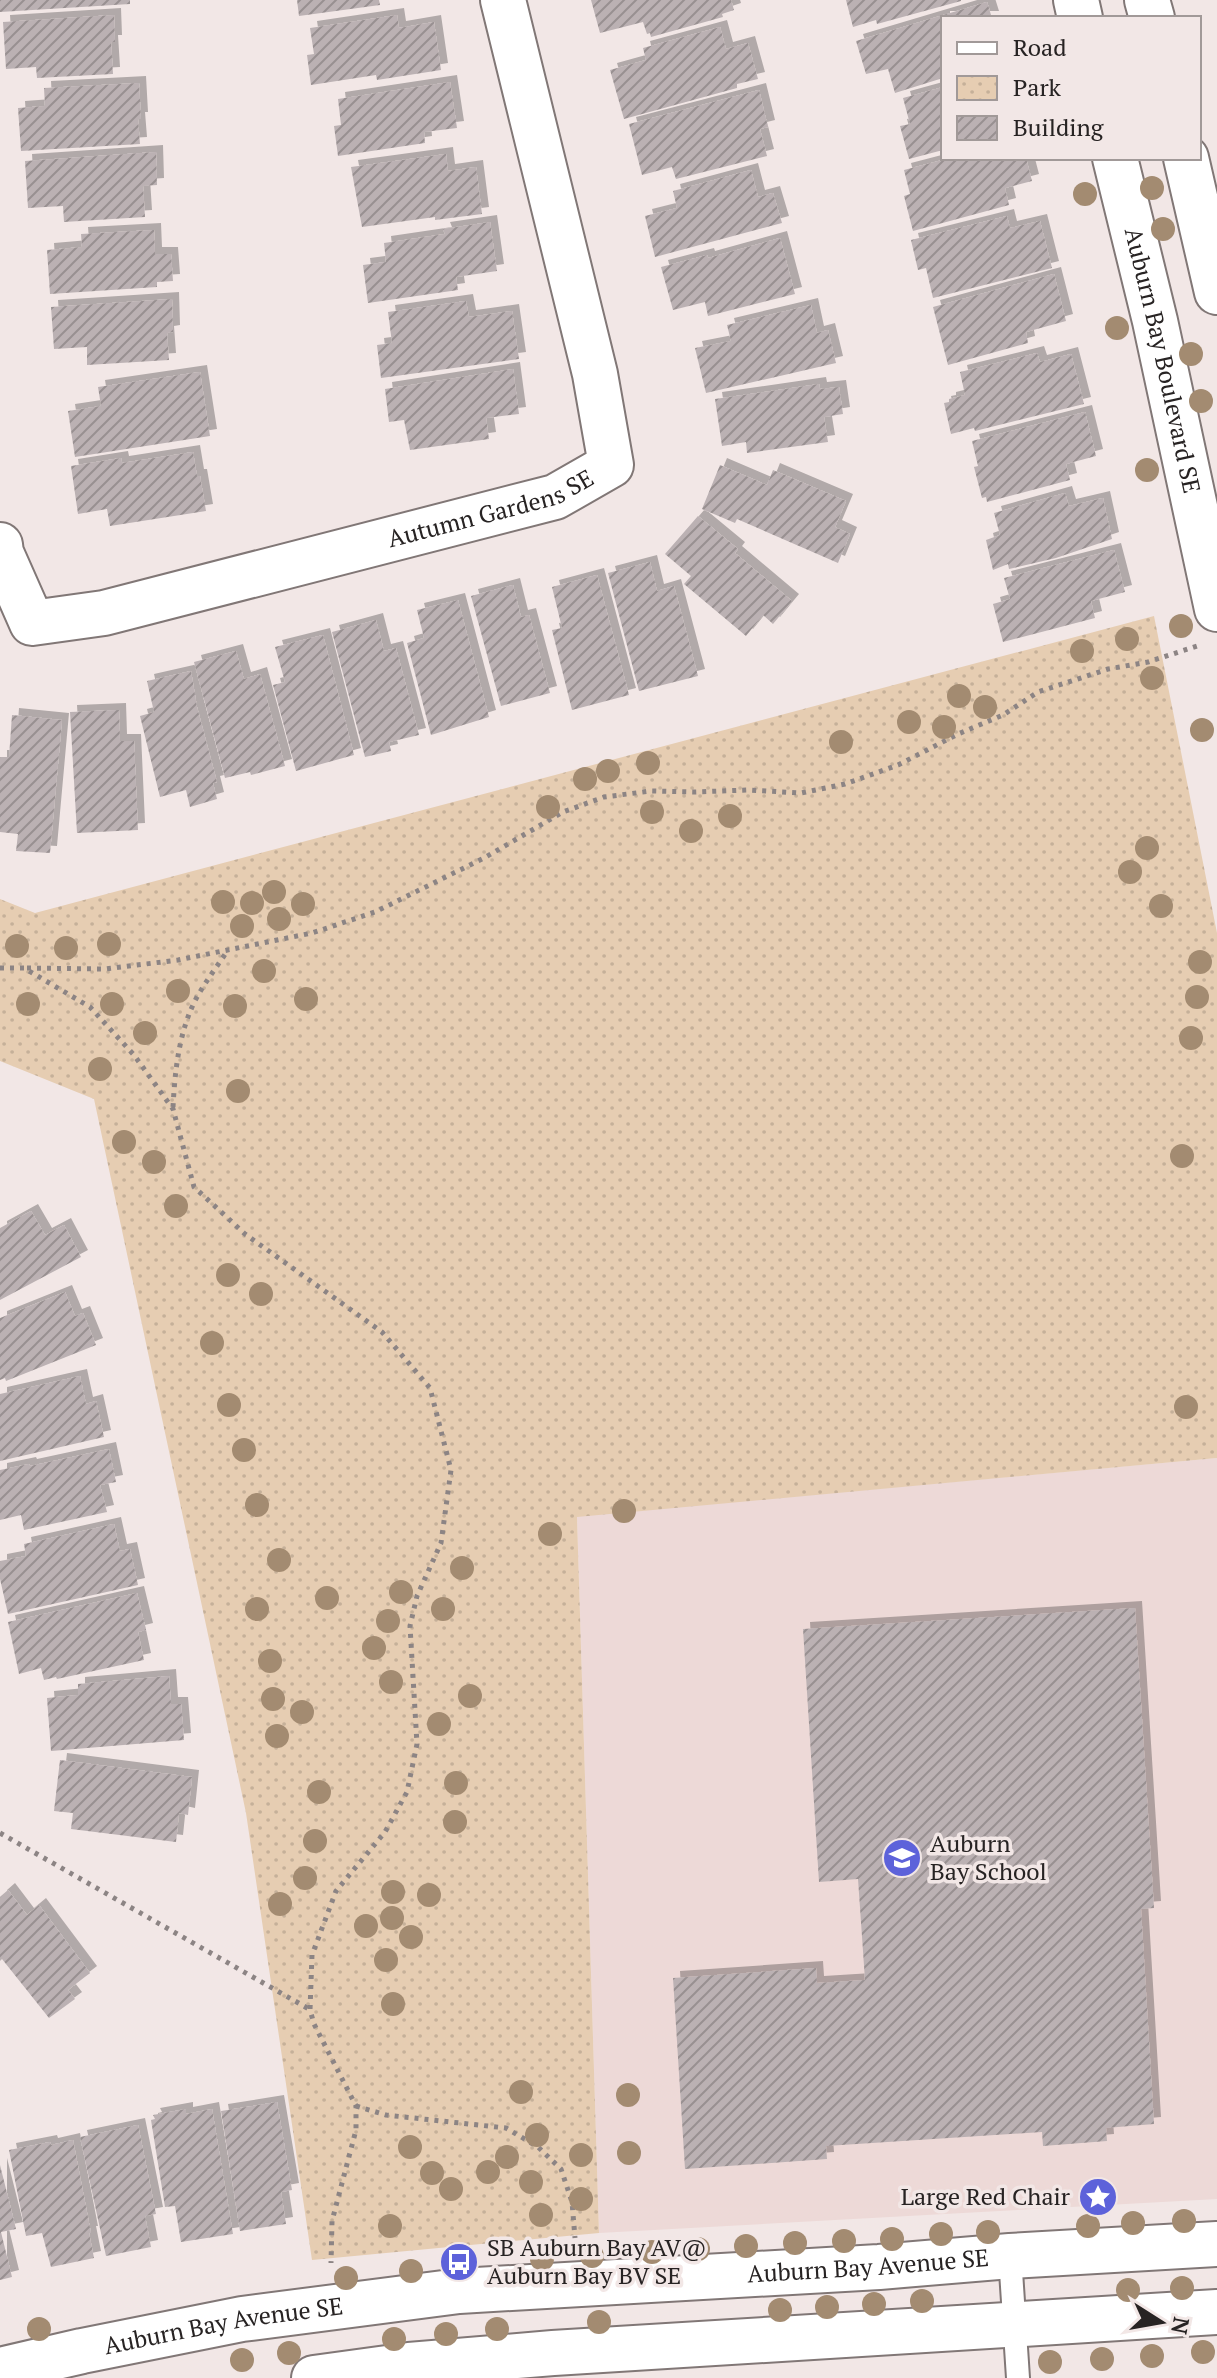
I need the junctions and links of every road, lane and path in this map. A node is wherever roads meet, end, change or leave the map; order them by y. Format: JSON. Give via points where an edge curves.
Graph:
{"nodes":[{"id":1,"x":503,"y":0,"type":"edge"},
{"id":2,"x":1115,"y":160,"type":"edge"},
{"id":3,"x":1186,"y":160,"type":"edge"},
{"id":4,"x":1217,"y":292,"type":"edge"},
{"id":5,"x":0,"y":545,"type":"edge"},
{"id":6,"x":1210,"y":627,"type":"edge"},
{"id":7,"x":229,"y":949,"type":"junction"},
{"id":8,"x":0,"y":968,"type":"edge"},
{"id":9,"x":24,"y":968,"type":"junction"},
{"id":10,"x":173,"y":1109,"type":"junction"},
{"id":11,"x":0,"y":1833,"type":"edge"},
{"id":12,"x":310,"y":2010,"type":"junction"},
{"id":13,"x":356,"y":2106,"type":"junction"},
{"id":14,"x":575,"y":2238,"type":"dead end"},
{"id":15,"x":1217,"y":2244,"type":"edge"},
{"id":16,"x":1010,"y":2256,"type":"junction"},
{"id":17,"x":334,"y":2306,"type":"junction"},
{"id":18,"x":1217,"y":2312,"type":"edge"},
{"id":19,"x":1014,"y":2323,"type":"junction"},
{"id":20,"x":0,"y":2370,"type":"edge"},
{"id":21,"x":314,"y":2378,"type":"edge"},
{"id":22,"x":1018,"y":2378,"type":"edge"}],
"edges":[{"from":1,"to":5,"type":"street","name":"Autumn Gardens SE","via":[[595,374],[611,465],[555,497],[104,613],[32,623]]},
{"from":2,"to":6,"type":"street","name":"Auburn Bay Boulevard SE","via":[[1155,321]]},
{"from":3,"to":4,"type":"street"},
{"from":6,"to":7,"type":"path","via":[[1148,662],[1038,692],[1003,715],[845,784],[801,793],[651,791],[604,797],[563,812],[375,912],[312,933]]},
{"from":7,"to":9,"type":"path","via":[[105,969]]},
{"from":7,"to":10,"type":"path","via":[[196,999],[184,1033]]},
{"from":8,"to":9,"type":"path"},
{"from":9,"to":10,"type":"path","via":[[90,1007]]},
{"from":10,"to":12,"type":"path","via":[[194,1187],[245,1234],[382,1332],[430,1388],[451,1470],[441,1543],[410,1626],[417,1744],[407,1792],[385,1832],[336,1891],[312,1955]]},
{"from":11,"to":12,"type":"path"},
{"from":12,"to":13,"type":"path"},
{"from":13,"to":14,"type":"path","via":[[386,2115],[506,2128],[538,2147],[561,2169],[572,2202]]},
{"from":13,"to":17,"type":"path","via":[[356,2130],[332,2221]]},
{"from":15,"to":16,"type":"street","name":"Auburn Bay Avenue SE"},
{"from":16,"to":17,"type":"street","name":"Auburn Bay Avenue SE","via":[[459,2291]]},
{"from":16,"to":19,"type":"lane"},
{"from":17,"to":20,"type":"street","name":"Auburn Bay Avenue SE","via":[[242,2319]]},
{"from":18,"to":19,"type":"street"},
{"from":19,"to":21,"type":"street","via":[[553,2353]]},
{"from":19,"to":22,"type":"lane"}]}
